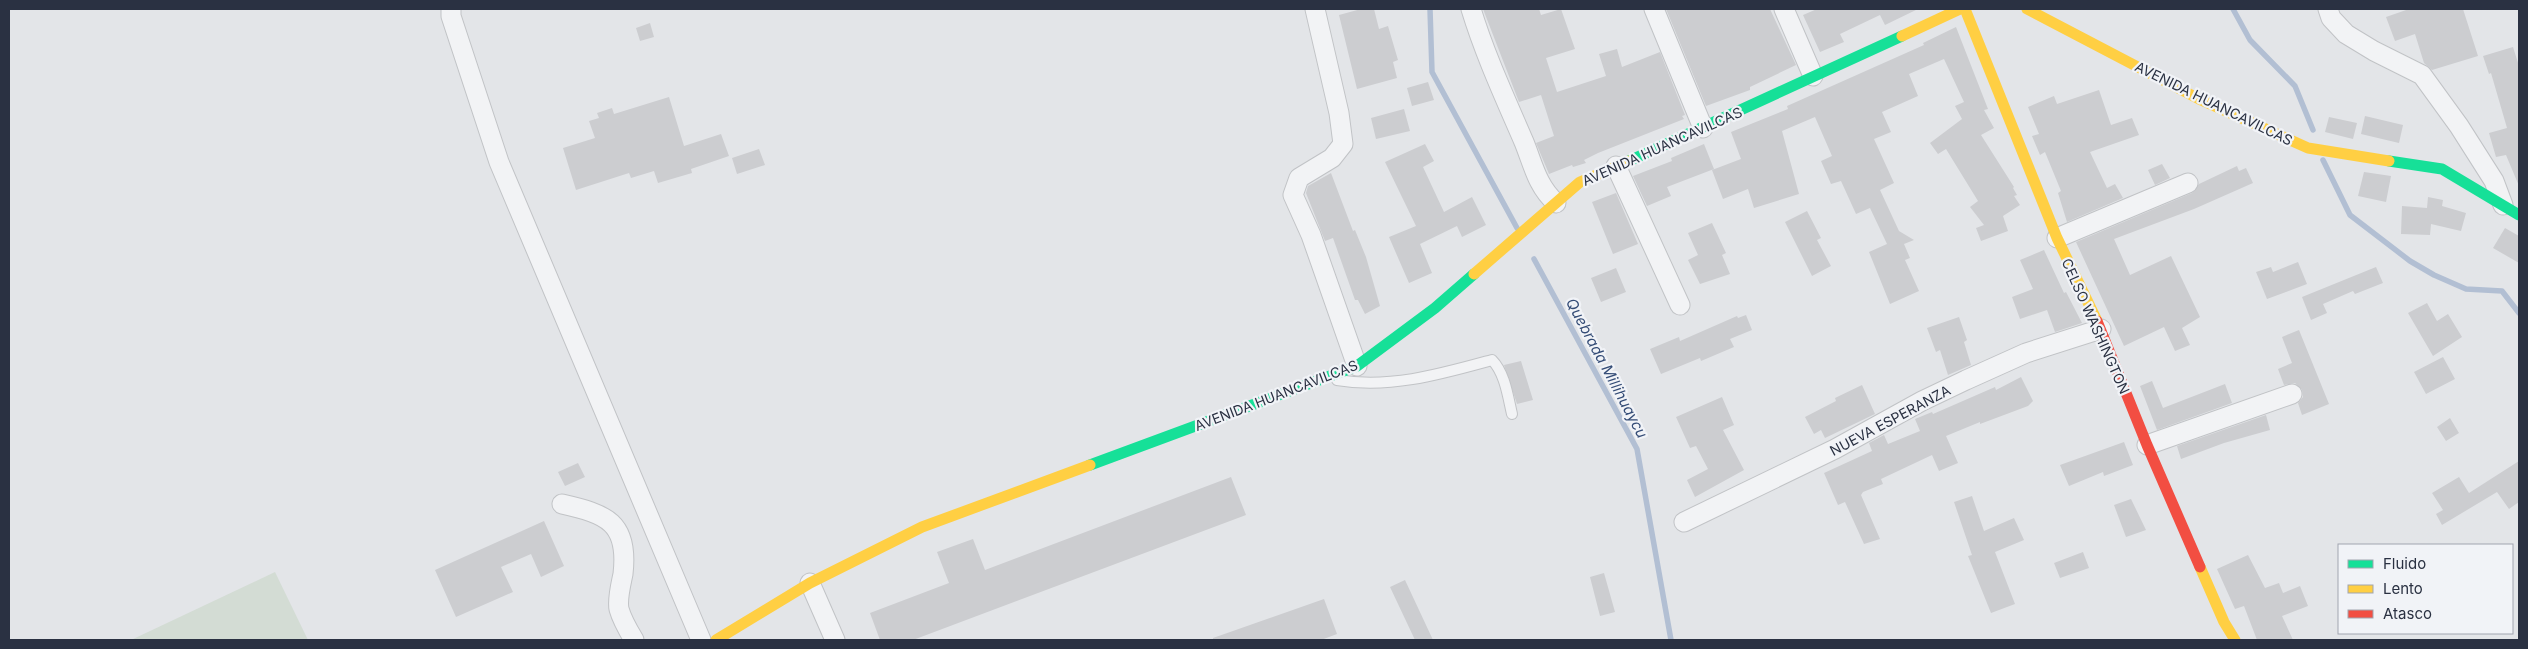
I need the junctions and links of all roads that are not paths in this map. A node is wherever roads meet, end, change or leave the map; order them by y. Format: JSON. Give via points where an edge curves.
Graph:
{"nodes":[{"id":1,"x":451,"y":9,"type":"edge"},
{"id":2,"x":1315,"y":9,"type":"edge"},
{"id":3,"x":1471,"y":9,"type":"edge"},
{"id":4,"x":1654,"y":9,"type":"edge"},
{"id":5,"x":1784,"y":9,"type":"edge"},
{"id":6,"x":1960,"y":9,"type":"edge"},
{"id":7,"x":1965,"y":9,"type":"edge"},
{"id":8,"x":2027,"y":9,"type":"edge"},
{"id":9,"x":2328,"y":9,"type":"edge"},
{"id":10,"x":1813,"y":76,"type":"junction"},
{"id":11,"x":1703,"y":128,"type":"junction"},
{"id":12,"x":1616,"y":166,"type":"junction"},
{"id":13,"x":2188,"y":183,"type":"dead end"},
{"id":14,"x":1556,"y":203,"type":"junction"},
{"id":15,"x":2511,"y":210,"type":"edge"},
{"id":16,"x":2056,"y":238,"type":"junction"},
{"id":17,"x":1680,"y":305,"type":"dead end"},
{"id":18,"x":2101,"y":329,"type":"junction"},
{"id":19,"x":1357,"y":366,"type":"junction"},
{"id":20,"x":1323,"y":378,"type":"junction"},
{"id":21,"x":2292,"y":394,"type":"dead end"},
{"id":22,"x":1512,"y":414,"type":"dead end"},
{"id":23,"x":2147,"y":445,"type":"junction"},
{"id":24,"x":562,"y":504,"type":"dead end"},
{"id":25,"x":1684,"y":522,"type":"dead end"},
{"id":26,"x":810,"y":582,"type":"junction"},
{"id":27,"x":634,"y":640,"type":"edge"},
{"id":28,"x":701,"y":640,"type":"edge"},
{"id":29,"x":716,"y":640,"type":"edge"},
{"id":30,"x":834,"y":640,"type":"edge"},
{"id":31,"x":2235,"y":640,"type":"edge"}],
"edges":[{"from":1,"to":28,"type":"street","via":[[499,162]]},
{"from":2,"to":19,"type":"street","via":[[1339,112],[1342,144],[1332,158],[1299,178],[1293,195],[1311,235]]},
{"from":3,"to":14,"type":"street","via":[[1533,169],[1545,193]]},
{"from":4,"to":11,"type":"street"},
{"from":5,"to":10,"type":"street"},
{"from":6,"to":10,"type":"street","name":"AVENIDA HUANCAVILCAS"},
{"from":7,"to":16,"type":"street","name":"CELSO WASHINGTON"},
{"from":8,"to":15,"type":"street","name":"AVENIDA HUANCAVILCAS","via":[[2199,99],[2308,148],[2442,169]]},
{"from":9,"to":15,"type":"street","via":[[2346,34],[2422,75],[2459,126]]},
{"from":10,"to":11,"type":"street","name":"AVENIDA HUANCAVILCAS"},
{"from":11,"to":12,"type":"street","name":"AVENIDA HUANCAVILCAS"},
{"from":12,"to":14,"type":"street","name":"AVENIDA HUANCAVILCAS","via":[[1580,182]]},
{"from":12,"to":17,"type":"street"},
{"from":13,"to":16,"type":"street"},
{"from":14,"to":19,"type":"street","name":"AVENIDA HUANCAVILCAS","via":[[1435,308]]},
{"from":16,"to":18,"type":"street","name":"CELSO WASHINGTON"},
{"from":18,"to":23,"type":"street","name":"CELSO WASHINGTON"},
{"from":18,"to":25,"type":"street","name":"NUEVA ESPERANZA","via":[[2026,353],[1922,400],[1826,454]]},
{"from":19,"to":20,"type":"street","name":"AVENIDA HUANCAVILCAS"},
{"from":20,"to":22,"type":"lane","via":[[1385,383],[1422,378],[1492,360],[1503,378]]},
{"from":20,"to":26,"type":"street","name":"AVENIDA HUANCAVILCAS","via":[[922,527]]},
{"from":21,"to":23,"type":"street"},
{"from":23,"to":31,"type":"street","name":"CELSO WASHINGTON","via":[[2224,622]]},
{"from":24,"to":27,"type":"street","via":[[604,516],[615,527],[622,542],[624,562],[619,607]]},
{"from":26,"to":29,"type":"street","name":"AVENIDA HUANCAVILCAS"},
{"from":26,"to":30,"type":"street"}]}
